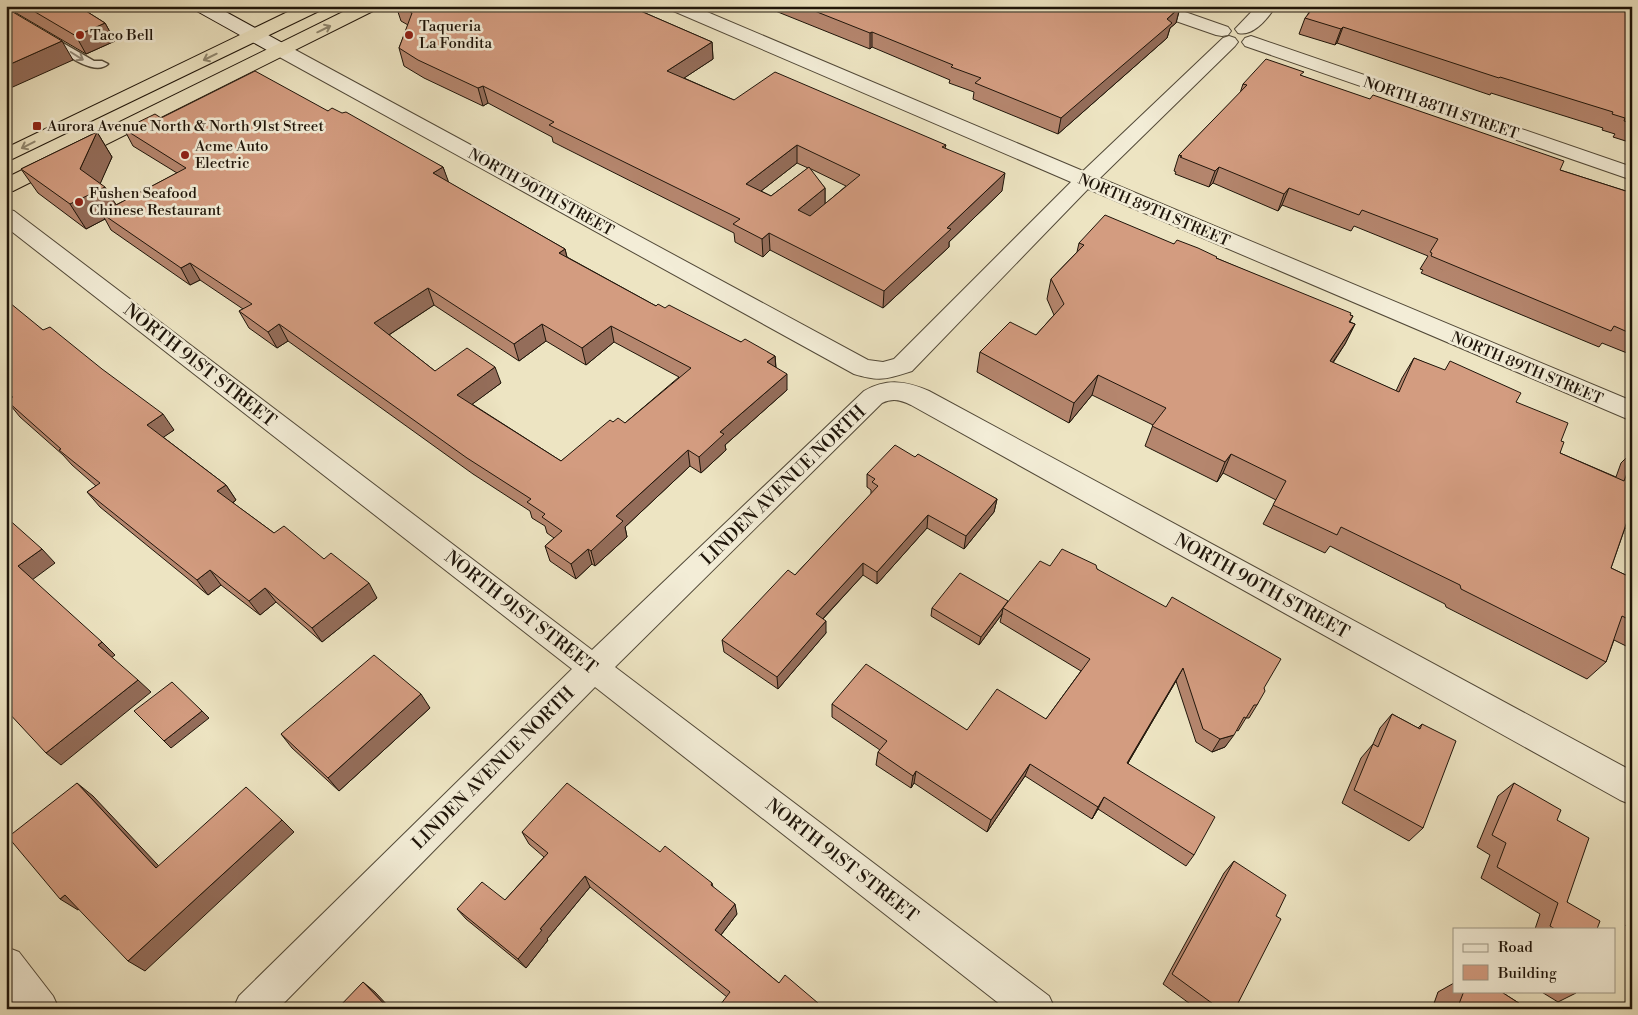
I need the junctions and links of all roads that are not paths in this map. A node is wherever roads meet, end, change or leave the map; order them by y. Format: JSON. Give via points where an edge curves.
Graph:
{"nodes":[{"id":1,"x":201,"y":6,"type":"edge"},
{"id":2,"x":315,"y":6,"type":"edge"},
{"id":3,"x":369,"y":6,"type":"edge"},
{"id":4,"x":677,"y":6,"type":"edge"},
{"id":5,"x":1150,"y":6,"type":"edge"},
{"id":6,"x":1267,"y":6,"type":"edge"},
{"id":7,"x":37,"y":31,"type":"edge"},
{"id":8,"x":254,"y":35,"type":"junction"},
{"id":9,"x":1236,"y":36,"type":"junction"},
{"id":10,"x":281,"y":50,"type":"junction"},
{"id":11,"x":102,"y":64,"type":"dead end"},
{"id":12,"x":6,"y":156,"type":"edge"},
{"id":13,"x":1632,"y":174,"type":"edge"},
{"id":14,"x":1084,"y":181,"type":"junction"},
{"id":15,"x":6,"y":186,"type":"edge"},
{"id":16,"x":6,"y":216,"type":"edge"},
{"id":17,"x":887,"y":380,"type":"junction"},
{"id":18,"x":1632,"y":412,"type":"edge"},
{"id":19,"x":594,"y":668,"type":"junction"},
{"id":20,"x":1632,"y":789,"type":"edge"},
{"id":21,"x":6,"y":965,"type":"edge"},
{"id":22,"x":40,"y":1009,"type":"edge"},
{"id":23,"x":252,"y":1009,"type":"edge"},
{"id":24,"x":1036,"y":1009,"type":"edge"}],
"edges":[{"from":1,"to":8,"type":"street","name":"NORTH 90TH STREET"},
{"from":2,"to":8,"type":"highway"},
{"from":10,"to":3,"type":"highway","one_way":true},
{"from":4,"to":14,"type":"street","name":"NORTH 89TH STREET"},
{"from":5,"to":9,"type":"street","name":"NORTH 88TH STREET"},
{"from":6,"to":9,"type":"street","name":"LINDEN AVENUE NORTH"},
{"from":7,"to":11,"type":"lane","one_way":true,"via":[[92,65]]},
{"from":8,"to":10,"type":"street","name":"NORTH 90TH STREET"},
{"from":8,"to":12,"type":"highway","one_way":true},
{"from":9,"to":13,"type":"street","name":"NORTH 88TH STREET"},
{"from":9,"to":14,"type":"street","name":"LINDEN AVENUE NORTH"},
{"from":10,"to":15,"type":"highway"},
{"from":10,"to":17,"type":"street","name":"NORTH 90TH STREET"},
{"from":14,"to":17,"type":"street","name":"LINDEN AVENUE NORTH"},
{"from":14,"to":18,"type":"street","name":"NORTH 89TH STREET"},
{"from":16,"to":19,"type":"street","name":"NORTH 91ST STREET"},
{"from":17,"to":19,"type":"street","name":"LINDEN AVENUE NORTH","via":[[881,392]]},
{"from":17,"to":20,"type":"street","name":"NORTH 90TH STREET"},
{"from":19,"to":23,"type":"street","name":"LINDEN AVENUE NORTH"},
{"from":19,"to":24,"type":"street","name":"NORTH 91ST STREET"},
{"from":21,"to":22,"type":"street"}]}
